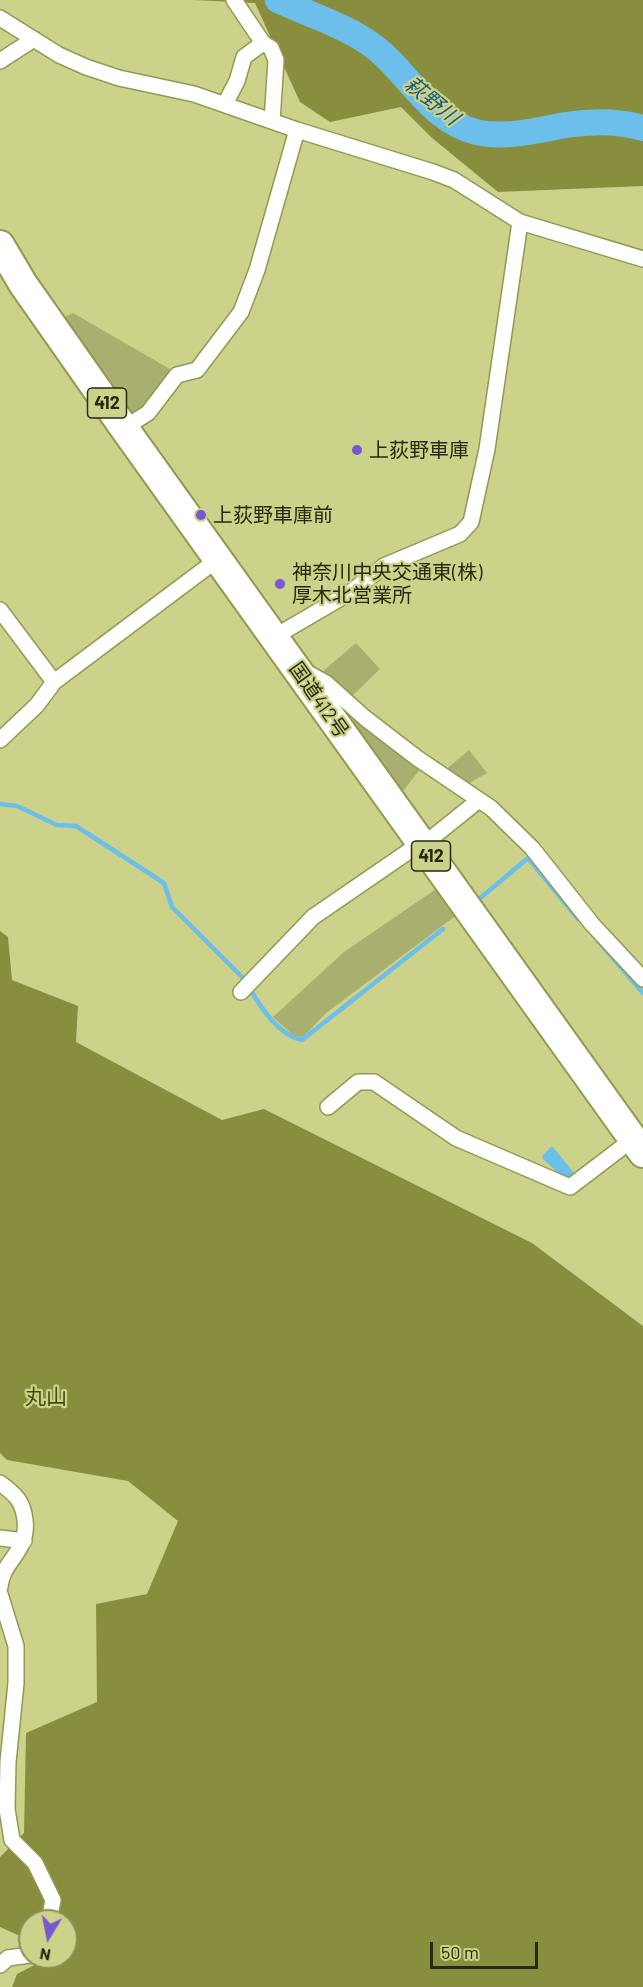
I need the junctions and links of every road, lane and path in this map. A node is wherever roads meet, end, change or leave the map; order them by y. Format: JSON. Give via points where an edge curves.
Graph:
{"nodes":[{"id":1,"x":234,"y":0,"type":"edge"},
{"id":2,"x":0,"y":18,"type":"edge"},
{"id":3,"x":34,"y":39,"type":"junction"},
{"id":4,"x":263,"y":43,"type":"junction"},
{"id":5,"x":0,"y":61,"type":"edge"},
{"id":6,"x":225,"y":104,"type":"junction"},
{"id":7,"x":272,"y":121,"type":"junction"},
{"id":8,"x":297,"y":130,"type":"junction"},
{"id":9,"x":520,"y":222,"type":"junction"},
{"id":10,"x":0,"y":245,"type":"edge"},
{"id":11,"x":643,"y":259,"type":"edge"},
{"id":12,"x":124,"y":428,"type":"junction"},
{"id":13,"x":218,"y":558,"type":"junction"},
{"id":14,"x":0,"y":610,"type":"edge"},
{"id":15,"x":274,"y":637,"type":"junction"},
{"id":16,"x":295,"y":666,"type":"junction"},
{"id":17,"x":54,"y":681,"type":"junction"},
{"id":18,"x":0,"y":740,"type":"edge"},
{"id":19,"x":479,"y":800,"type":"junction"},
{"id":20,"x":423,"y":845,"type":"junction"},
{"id":21,"x":643,"y":980,"type":"edge"},
{"id":22,"x":245,"y":988,"type":"dead end"},
{"id":23,"x":328,"y":1107,"type":"dead end"},
{"id":24,"x":638,"y":1146,"type":"edge"},
{"id":25,"x":0,"y":1483,"type":"edge"},
{"id":26,"x":0,"y":1538,"type":"edge"},
{"id":27,"x":24,"y":1541,"type":"junction"},
{"id":28,"x":0,"y":1587,"type":"edge"},
{"id":29,"x":0,"y":1594,"type":"edge"},
{"id":30,"x":51,"y":1909,"type":"edge"},
{"id":31,"x":18,"y":1957,"type":"edge"},
{"id":32,"x":0,"y":1965,"type":"edge"}],
"edges":[{"from":1,"to":4,"type":"street"},
{"from":2,"to":3,"type":"street"},
{"from":3,"to":5,"type":"street"},
{"from":3,"to":6,"type":"street","via":[[86,67]]},
{"from":4,"to":6,"type":"street","via":[[244,57]]},
{"from":4,"to":7,"type":"street","via":[[271,48],[276,60]]},
{"from":6,"to":7,"type":"street"},
{"from":7,"to":8,"type":"street"},
{"from":8,"to":9,"type":"street","via":[[454,180]]},
{"from":8,"to":12,"type":"street","via":[[241,312],[197,370],[177,375],[148,413]]},
{"from":9,"to":11,"type":"street"},
{"from":9,"to":15,"type":"street","via":[[487,449],[471,522],[460,534],[384,566],[351,591]]},
{"from":10,"to":12,"type":"highway","name":"国道412号","number":"412"},
{"from":12,"to":13,"type":"highway","name":"国道412号","number":"412"},
{"from":13,"to":15,"type":"highway","name":"国道412号","number":"412"},
{"from":13,"to":17,"type":"street"},
{"from":14,"to":17,"type":"street"},
{"from":15,"to":16,"type":"highway","name":"国道412号","number":"412"},
{"from":16,"to":19,"type":"street","via":[[326,683],[391,739]]},
{"from":16,"to":20,"type":"highway","name":"国道412号","number":"412"},
{"from":17,"to":18,"type":"street","via":[[37,705]]},
{"from":19,"to":20,"type":"street"},
{"from":19,"to":21,"type":"street","via":[[532,848]]},
{"from":20,"to":22,"type":"street","via":[[313,917]]},
{"from":20,"to":24,"type":"highway","name":"国道412号","number":"412"},
{"from":23,"to":24,"type":"street","via":[[358,1082],[374,1082],[456,1138],[570,1187]]},
{"from":25,"to":27,"type":"street","via":[[16,1494],[23,1505],[27,1534]]},
{"from":26,"to":27,"type":"street"},
{"from":27,"to":28,"type":"street"},
{"from":29,"to":30,"type":"street","via":[[16,1646],[7,1809],[12,1840],[35,1863],[53,1900]]},
{"from":31,"to":32,"type":"street"}]}
